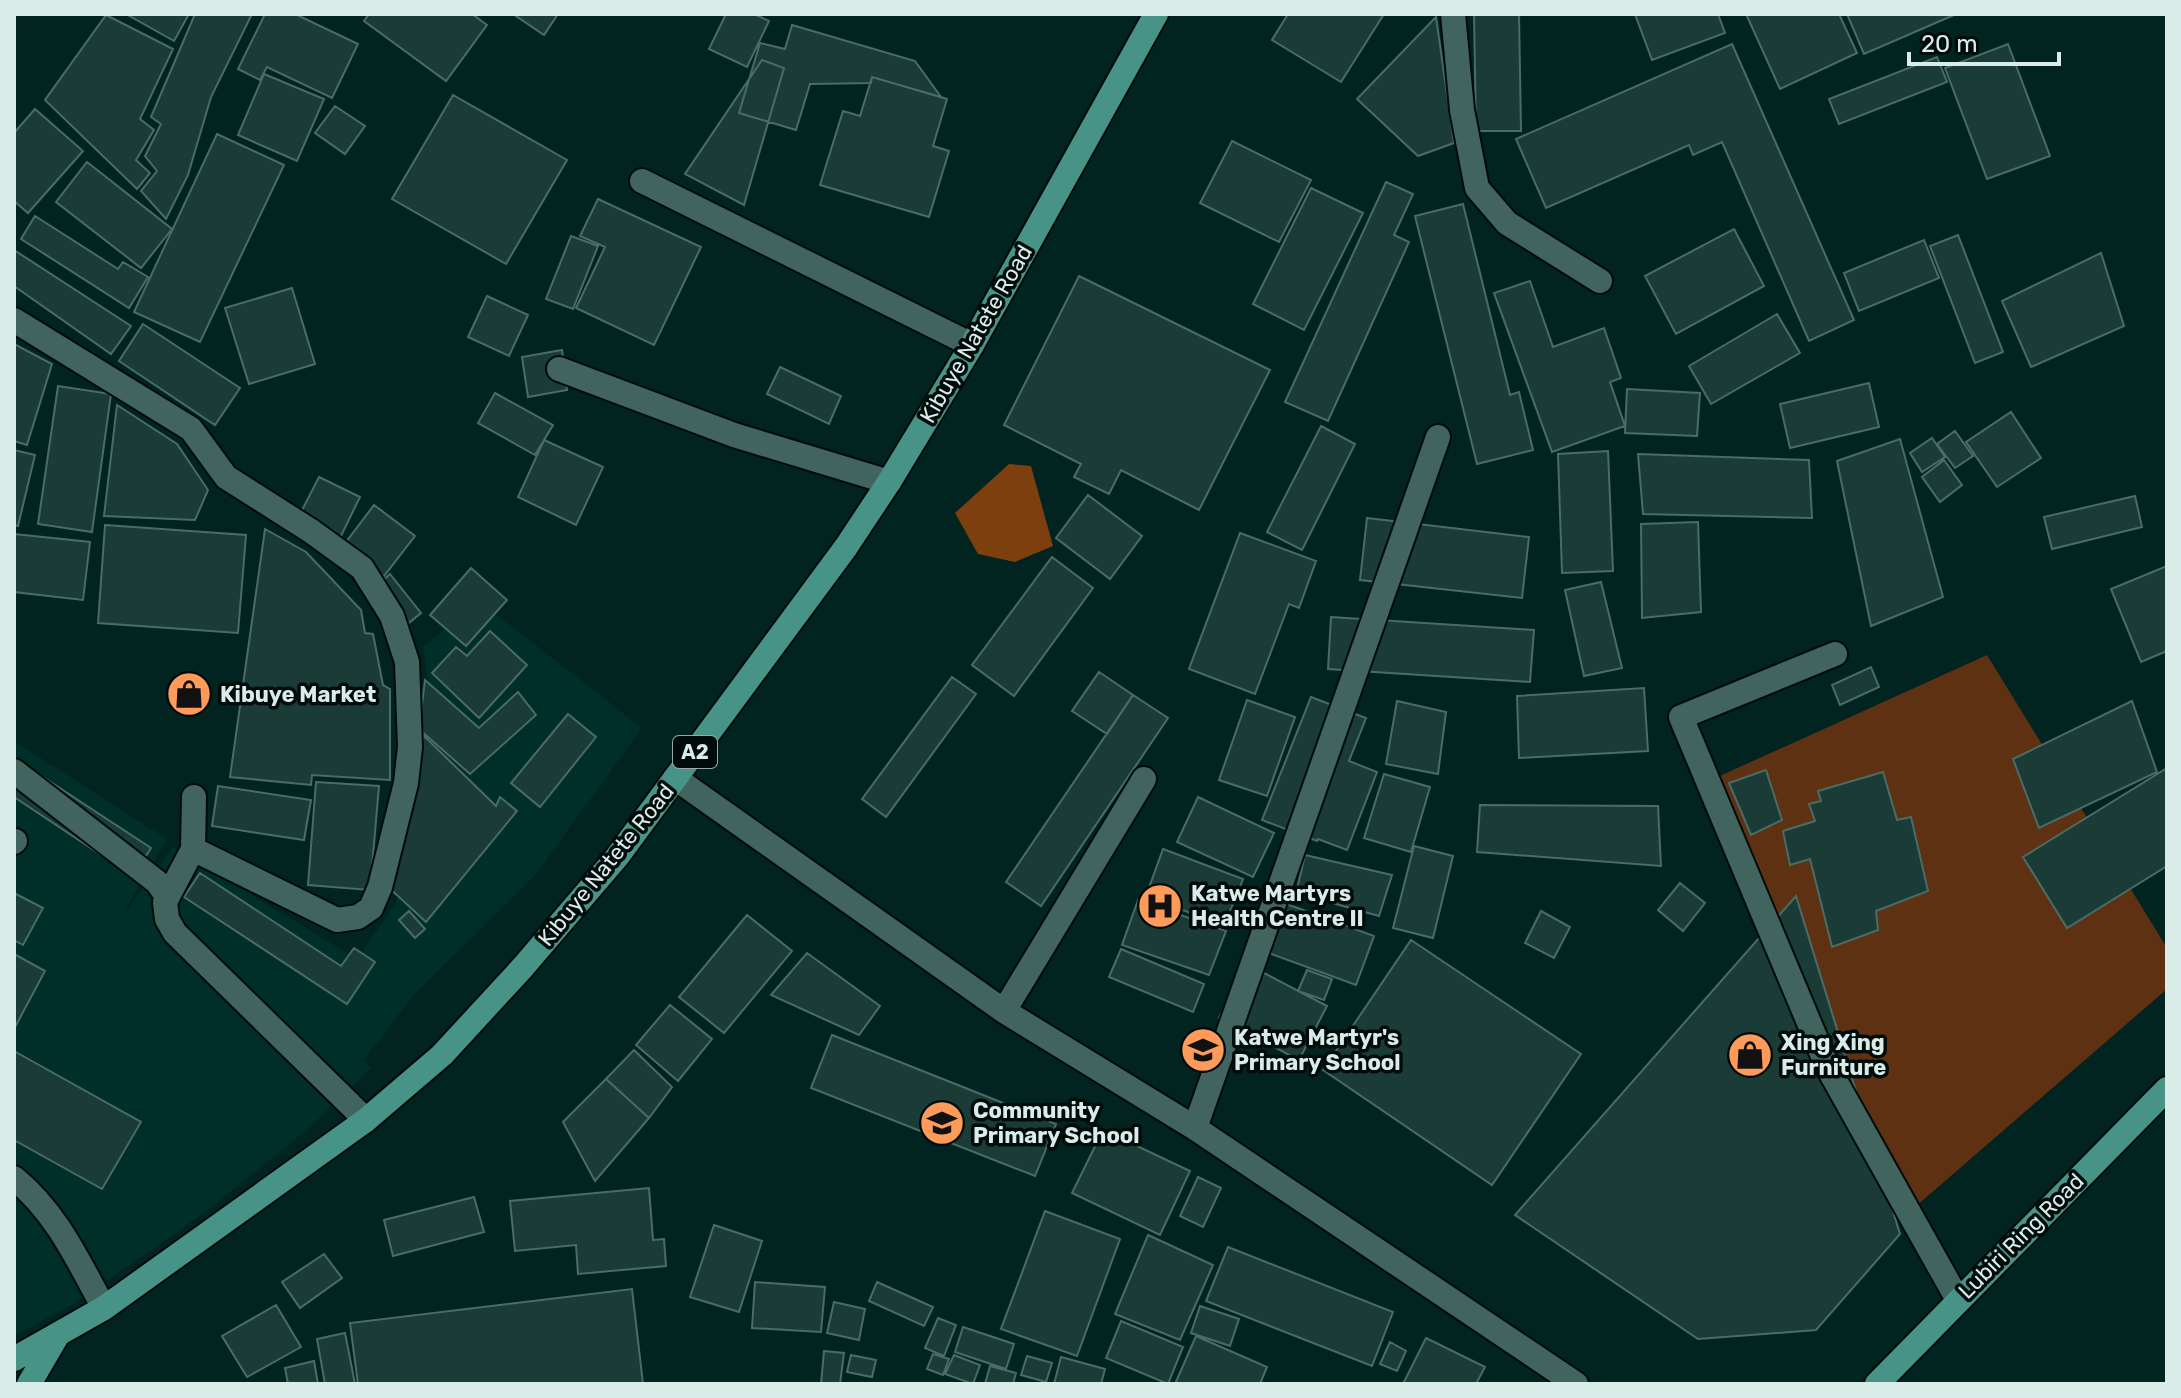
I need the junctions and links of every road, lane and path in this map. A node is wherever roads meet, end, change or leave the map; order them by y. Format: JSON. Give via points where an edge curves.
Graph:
{"nodes":[{"id":1,"x":1156,"y":14,"type":"edge"},
{"id":2,"x":1453,"y":14,"type":"edge"},
{"id":3,"x":642,"y":181,"type":"dead end"},
{"id":4,"x":1600,"y":281,"type":"dead end"},
{"id":5,"x":14,"y":320,"type":"edge"},
{"id":6,"x":972,"y":345,"type":"junction"},
{"id":7,"x":559,"y":369,"type":"dead end"},
{"id":8,"x":1438,"y":437,"type":"dead end"},
{"id":9,"x":889,"y":482,"type":"junction"},
{"id":10,"x":1835,"y":654,"type":"dead end"},
{"id":11,"x":14,"y":771,"type":"edge"},
{"id":12,"x":675,"y":778,"type":"junction"},
{"id":13,"x":1144,"y":779,"type":"dead end"},
{"id":14,"x":194,"y":797,"type":"dead end"},
{"id":15,"x":193,"y":849,"type":"junction"},
{"id":16,"x":167,"y":896,"type":"junction"},
{"id":17,"x":1004,"y":1011,"type":"junction"},
{"id":18,"x":2167,"y":1089,"type":"edge"},
{"id":19,"x":366,"y":1120,"type":"junction"},
{"id":20,"x":1195,"y":1128,"type":"junction"},
{"id":21,"x":14,"y":1178,"type":"edge"},
{"id":22,"x":1958,"y":1300,"type":"junction"},
{"id":23,"x":104,"y":1308,"type":"junction"},
{"id":24,"x":58,"y":1336,"type":"junction"},
{"id":25,"x":14,"y":1359,"type":"edge"},
{"id":26,"x":33,"y":1383,"type":"edge"},
{"id":27,"x":1576,"y":1384,"type":"edge"},
{"id":28,"x":1877,"y":1384,"type":"edge"}],
"edges":[{"from":1,"to":6,"type":"main road","name":"Kibuye Natete Road","number":"A2"},
{"from":2,"to":4,"type":"street","via":[[1462,110],[1477,188],[1507,223]]},
{"from":3,"to":6,"type":"street"},
{"from":5,"to":15,"type":"street","via":[[191,429],[226,477],[362,568],[392,616],[407,662],[410,747],[406,783],[371,908],[358,917],[337,920]]},
{"from":6,"to":9,"type":"main road","name":"Kibuye Natete Road","number":"A2"},
{"from":7,"to":9,"type":"street","via":[[734,435]]},
{"from":8,"to":20,"type":"street"},
{"from":9,"to":12,"type":"main road","name":"Kibuye Natete Road","number":"A2"},
{"from":10,"to":22,"type":"street","via":[[1681,717],[1828,1068]]},
{"from":11,"to":16,"type":"street","via":[[157,882]]},
{"from":12,"to":17,"type":"street"},
{"from":12,"to":19,"type":"main road","name":"Kibuye Natete Road","number":"A2","via":[[617,857],[523,967],[442,1055]]},
{"from":13,"to":17,"type":"street"},
{"from":14,"to":15,"type":"street"},
{"from":15,"to":16,"type":"street"},
{"from":16,"to":19,"type":"street","via":[[167,919],[175,933]]},
{"from":17,"to":20,"type":"street"},
{"from":18,"to":22,"type":"main road","name":"Lubiri Ring Road"},
{"from":19,"to":23,"type":"main road","name":"Kibuye Natete Road","number":"A2"},
{"from":20,"to":27,"type":"street"},
{"from":21,"to":23,"type":"street","via":[[55,1220]]},
{"from":22,"to":28,"type":"main road","name":"Lubiri Ring Road"},
{"from":23,"to":24,"type":"main road","name":"Kibuye Natete Road","number":"A2"},
{"from":24,"to":25,"type":"main road","number":"A2"},
{"from":24,"to":26,"type":"main road","number":"A2"}]}
